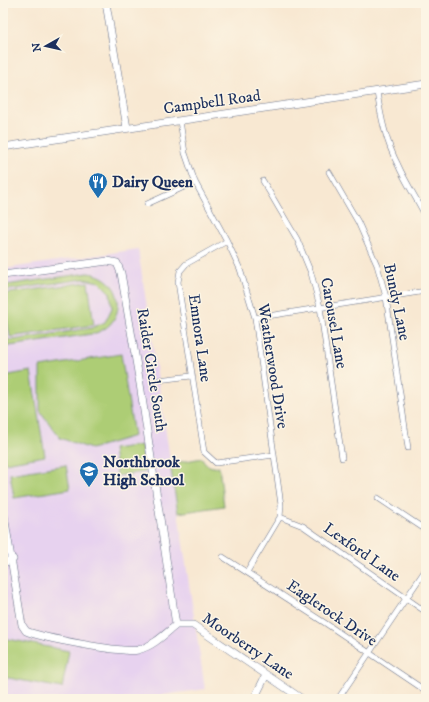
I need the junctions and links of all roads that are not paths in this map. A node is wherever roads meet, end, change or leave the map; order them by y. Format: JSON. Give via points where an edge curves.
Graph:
{"nodes":[{"id":1,"x":106,"y":3,"type":"edge"},
{"id":2,"x":426,"y":84,"type":"edge"},
{"id":3,"x":377,"y":92,"type":"junction"},
{"id":4,"x":180,"y":121,"type":"junction"},
{"id":5,"x":127,"y":128,"type":"junction"},
{"id":6,"x":3,"y":147,"type":"edge"},
{"id":7,"x":329,"y":172,"type":"dead end"},
{"id":8,"x":263,"y":181,"type":"dead end"},
{"id":9,"x":195,"y":182,"type":"junction"},
{"id":10,"x":146,"y":204,"type":"dead end"},
{"id":11,"x":426,"y":216,"type":"edge"},
{"id":12,"x":227,"y":241,"type":"junction"},
{"id":13,"x":3,"y":275,"type":"edge"},
{"id":14,"x":426,"y":291,"type":"edge"},
{"id":15,"x":386,"y":297,"type":"junction"},
{"id":16,"x":320,"y":307,"type":"junction"},
{"id":17,"x":255,"y":318,"type":"junction"},
{"id":18,"x":192,"y":376,"type":"junction"},
{"id":19,"x":158,"y":380,"type":"dead end"},
{"id":20,"x":408,"y":448,"type":"dead end"},
{"id":21,"x":274,"y":455,"type":"junction"},
{"id":22,"x":342,"y":458,"type":"dead end"},
{"id":23,"x":378,"y":498,"type":"dead end"},
{"id":24,"x":3,"y":509,"type":"edge"},
{"id":25,"x":280,"y":517,"type":"junction"},
{"id":26,"x":426,"y":530,"type":"edge"},
{"id":27,"x":223,"y":557,"type":"dead end"},
{"id":28,"x":13,"y":559,"type":"junction"},
{"id":29,"x":3,"y":563,"type":"edge"},
{"id":30,"x":426,"y":569,"type":"edge"},
{"id":31,"x":247,"y":572,"type":"junction"},
{"id":32,"x":405,"y":598,"type":"junction"},
{"id":33,"x":426,"y":612,"type":"edge"},
{"id":34,"x":176,"y":625,"type":"junction"},
{"id":35,"x":369,"y":653,"type":"junction"},
{"id":36,"x":266,"y":675,"type":"junction"},
{"id":37,"x":426,"y":691,"type":"edge"},
{"id":38,"x":254,"y":699,"type":"edge"},
{"id":39,"x":302,"y":699,"type":"edge"},
{"id":40,"x":338,"y":699,"type":"edge"}],
"edges":[{"from":1,"to":5,"type":"street"},
{"from":2,"to":3,"type":"street","name":"Campbell Road"},
{"from":3,"to":4,"type":"street","name":"Campbell Road"},
{"from":3,"to":11,"type":"street","via":[[381,120],[390,147]]},
{"from":4,"to":5,"type":"street","name":"Campbell Road"},
{"from":4,"to":9,"type":"street","name":"Weatherwood Drive","via":[[185,153]]},
{"from":5,"to":6,"type":"street","name":"Campbell Road"},
{"from":7,"to":15,"type":"street","name":"Bundy Lane","via":[[358,222],[377,265]]},
{"from":8,"to":16,"type":"street","name":"Carousel Lane","via":[[297,239],[311,273]]},
{"from":9,"to":10,"type":"street"},
{"from":9,"to":12,"type":"street","name":"Weatherwood Drive"},
{"from":12,"to":17,"type":"street","name":"Weatherwood Drive","via":[[240,269]]},
{"from":12,"to":18,"type":"street","name":"Emnora Lane","via":[[180,270],[178,282]]},
{"from":13,"to":34,"type":"street","name":"Raider Circle South","via":[[108,261],[117,263],[121,273],[140,384]]},
{"from":14,"to":15,"type":"street"},
{"from":15,"to":16,"type":"street"},
{"from":15,"to":20,"type":"street","name":"Bundy Lane"},
{"from":16,"to":17,"type":"street"},
{"from":16,"to":22,"type":"street","name":"Carousel Lane"},
{"from":17,"to":21,"type":"street","name":"Weatherwood Drive"},
{"from":18,"to":19,"type":"street"},
{"from":18,"to":21,"type":"street","name":"Emnora Lane","via":[[204,452],[216,462]]},
{"from":21,"to":25,"type":"street","name":"Weatherwood Drive","via":[[282,505]]},
{"from":23,"to":26,"type":"street"},
{"from":24,"to":28,"type":"street"},
{"from":25,"to":31,"type":"street","name":"Weatherwood Drive"},
{"from":25,"to":32,"type":"street","name":"Lexford Lane","via":[[303,526]]},
{"from":27,"to":31,"type":"street","name":"Eaglerock Drive"},
{"from":28,"to":29,"type":"street"},
{"from":28,"to":34,"type":"street","via":[[22,624],[26,631],[91,645],[132,650],[149,646]]},
{"from":30,"to":32,"type":"street"},
{"from":31,"to":35,"type":"street","name":"Eaglerock Drive"},
{"from":32,"to":33,"type":"street","name":"Lexford Lane"},
{"from":32,"to":35,"type":"street"},
{"from":34,"to":36,"type":"street","name":"Moorberry Lane","via":[[193,625]]},
{"from":35,"to":37,"type":"street","name":"Eaglerock Drive"},
{"from":35,"to":40,"type":"street"},
{"from":36,"to":38,"type":"street"},
{"from":36,"to":39,"type":"street","name":"Moorberry Lane"}]}
